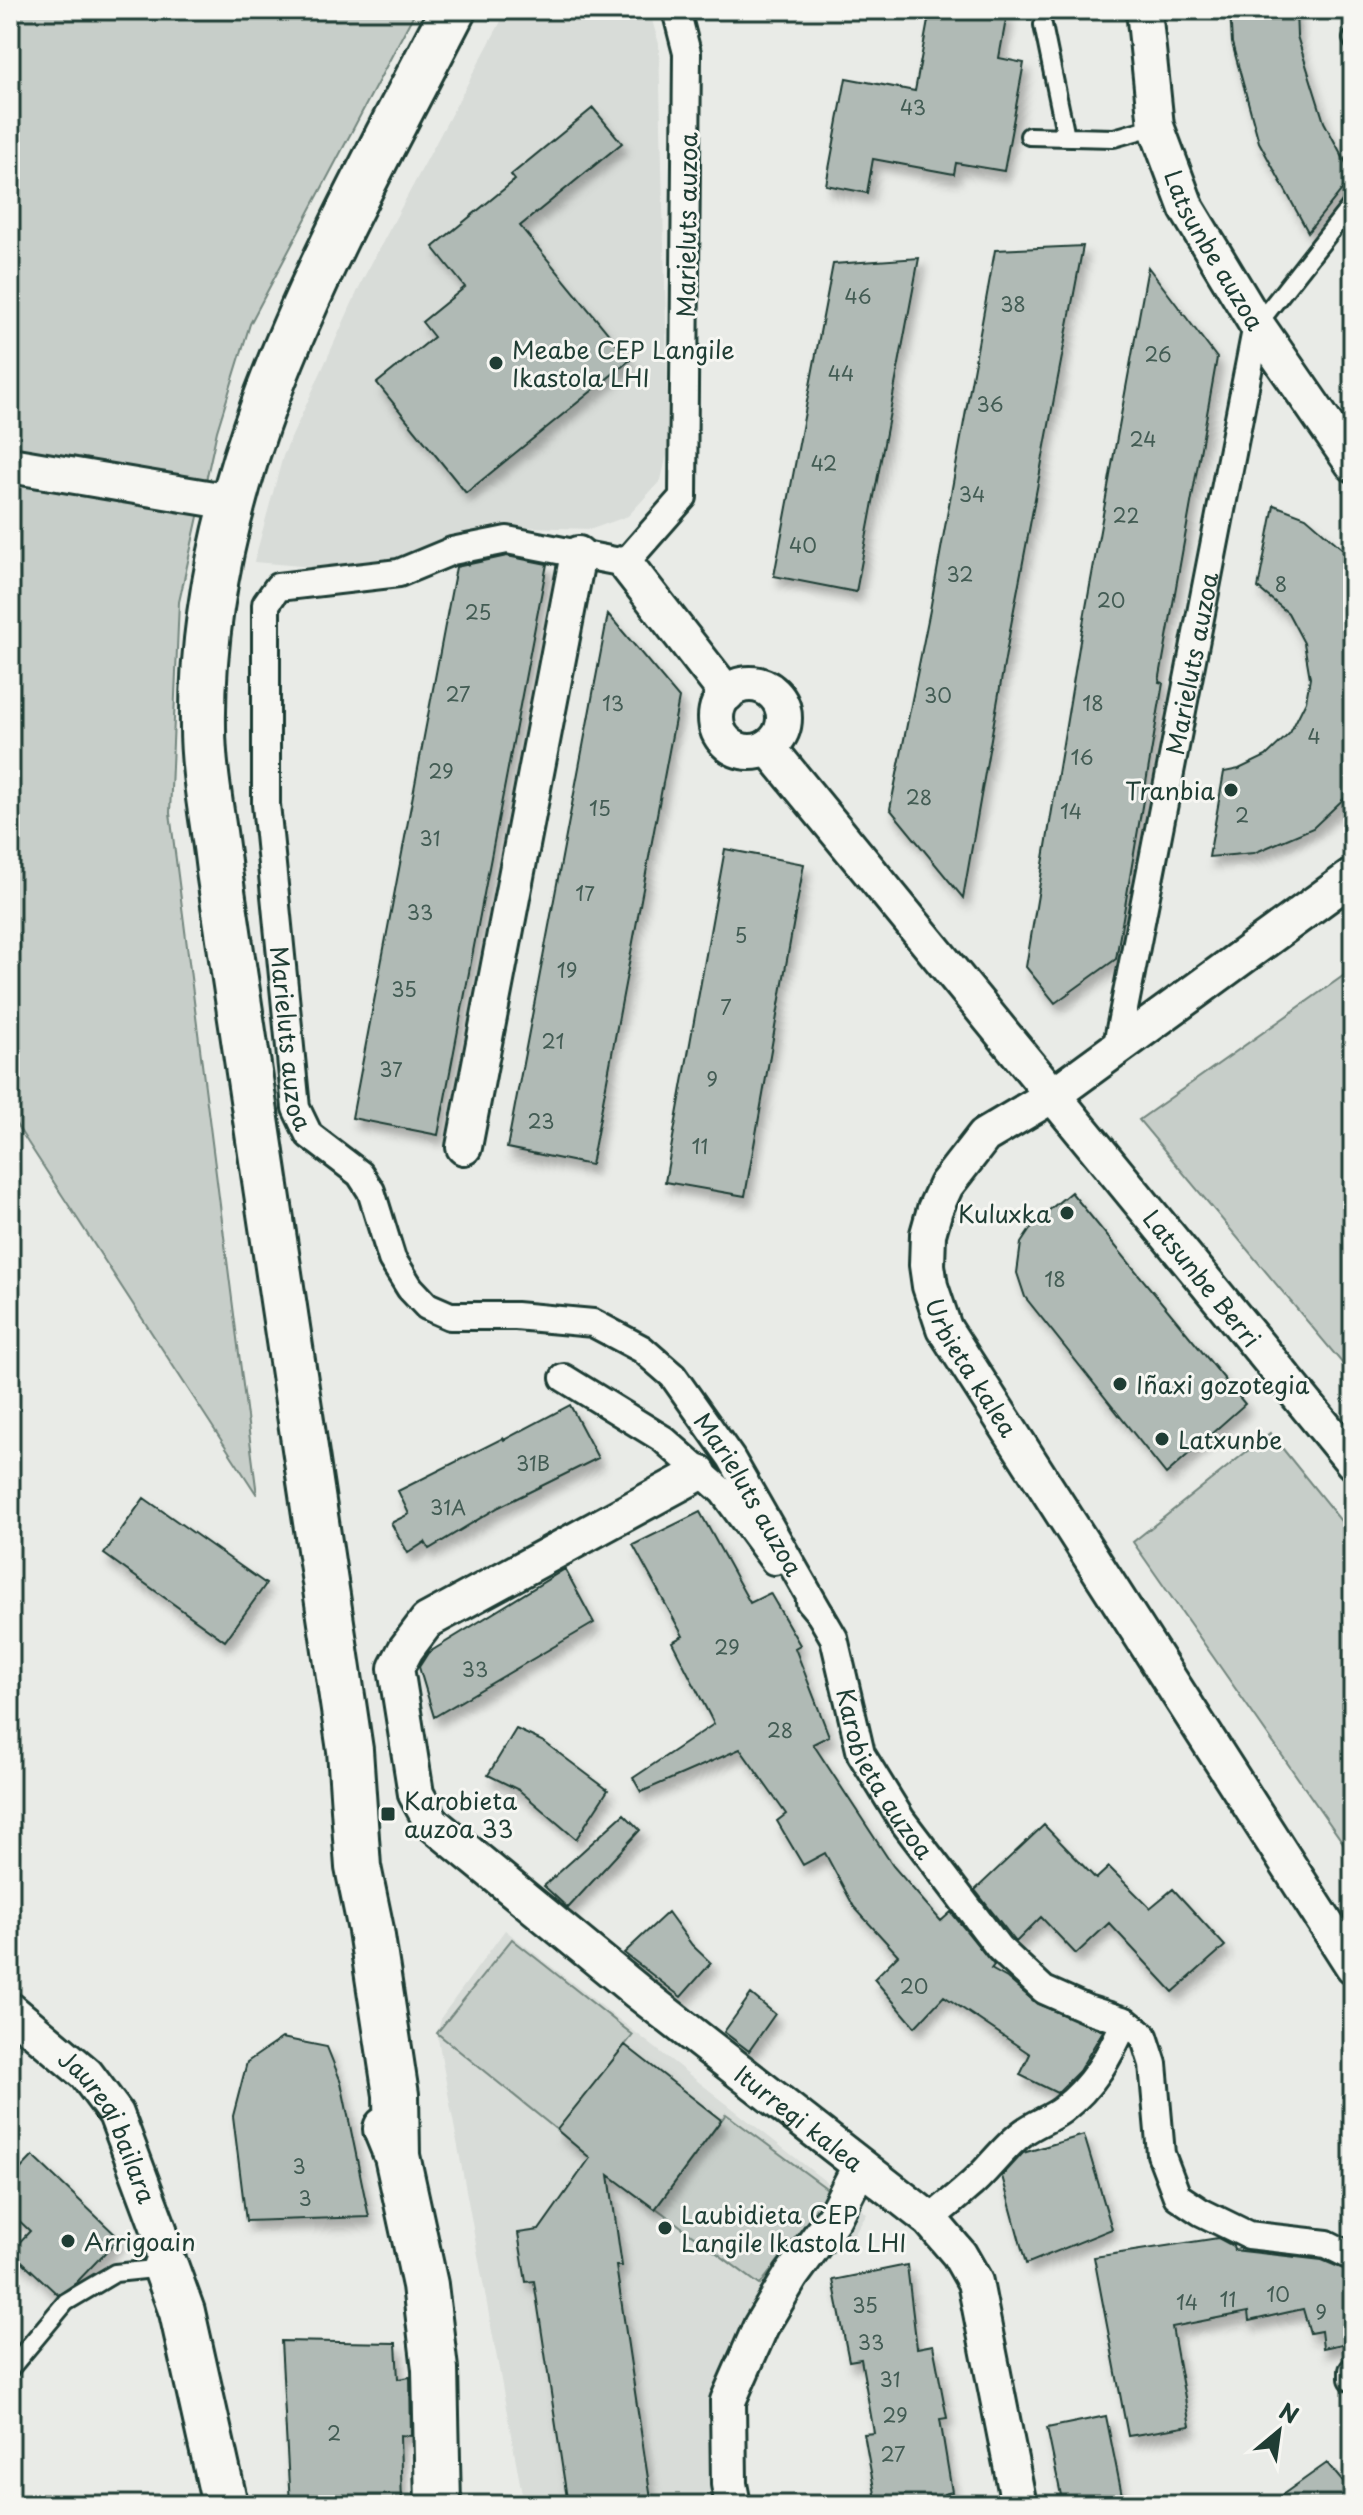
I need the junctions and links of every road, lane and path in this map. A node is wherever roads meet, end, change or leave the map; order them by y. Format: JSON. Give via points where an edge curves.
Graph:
{"nodes":[{"id":1,"x":453,"y":10,"type":"edge"},
{"id":2,"x":676,"y":10,"type":"edge"},
{"id":3,"x":1144,"y":10,"type":"edge"},
{"id":4,"x":1043,"y":25,"type":"dead end"},
{"id":5,"x":1156,"y":126,"type":"junction"},
{"id":6,"x":1029,"y":136,"type":"dead end"},
{"id":7,"x":1066,"y":137,"type":"junction"},
{"id":8,"x":1353,"y":203,"type":"edge"},
{"id":9,"x":1257,"y":325,"type":"junction"},
{"id":10,"x":1353,"y":464,"type":"edge"},
{"id":11,"x":10,"y":465,"type":"edge"},
{"id":12,"x":231,"y":502,"type":"junction"},
{"id":13,"x":578,"y":554,"type":"junction"},
{"id":14,"x":625,"y":563,"type":"junction"},
{"id":15,"x":727,"y":694,"type":"junction"},
{"id":16,"x":768,"y":747,"type":"junction"},
{"id":17,"x":1353,"y":876,"type":"edge"},
{"id":18,"x":1116,"y":1050,"type":"junction"},
{"id":19,"x":1053,"y":1095,"type":"junction"},
{"id":20,"x":464,"y":1147,"type":"dead end"},
{"id":21,"x":564,"y":1378,"type":"dead end"},
{"id":22,"x":1353,"y":1462,"type":"edge"},
{"id":23,"x":699,"y":1473,"type":"junction"},
{"id":24,"x":820,"y":1614,"type":"junction"},
{"id":25,"x":1353,"y":1966,"type":"edge"},
{"id":26,"x":10,"y":2010,"type":"edge"},
{"id":27,"x":1125,"y":2021,"type":"junction"},
{"id":28,"x":860,"y":2166,"type":"junction"},
{"id":29,"x":941,"y":2210,"type":"junction"},
{"id":30,"x":1353,"y":2257,"type":"edge"},
{"id":31,"x":166,"y":2268,"type":"junction"},
{"id":32,"x":10,"y":2369,"type":"edge"},
{"id":33,"x":1353,"y":2371,"type":"edge"},
{"id":34,"x":1353,"y":2378,"type":"edge"},
{"id":35,"x":219,"y":2501,"type":"edge"},
{"id":36,"x":438,"y":2505,"type":"edge"},
{"id":37,"x":733,"y":2505,"type":"edge"},
{"id":38,"x":1019,"y":2505,"type":"edge"}],
"edges":[{"from":1,"to":12,"type":"main road","via":[[340,230],[271,381]]},
{"from":2,"to":14,"type":"street","name":"Marieluts auzoa","via":[[687,53],[683,497]]},
{"from":3,"to":5,"type":"street","name":"Latsunbe auzoa"},
{"from":4,"to":7,"type":"lane"},
{"from":5,"to":7,"type":"lane","via":[[1114,138]]},
{"from":5,"to":9,"type":"street","name":"Latsunbe auzoa","via":[[1187,209]]},
{"from":6,"to":7,"type":"lane"},
{"from":8,"to":9,"type":"lane"},
{"from":9,"to":10,"type":"street","name":"Latsunbe auzoa"},
{"from":9,"to":18,"type":"street","name":"Marieluts auzoa"},
{"from":11,"to":12,"type":"street"},
{"from":12,"to":36,"type":"main road","via":[[207,641],[203,728],[221,886],[350,1750],[358,1867],[396,2095],[397,2156],[425,2285]]},
{"from":13,"to":14,"type":"street","name":"Marieluts auzoa"},
{"from":13,"to":20,"type":"street"},
{"from":13,"to":24,"type":"street","name":"Marieluts auzoa","via":[[507,540],[452,551],[399,573],[278,587],[266,604],[266,804],[296,1108],[309,1135],[360,1174],[371,1191],[392,1259],[427,1306],[450,1316],[593,1323],[642,1349],[673,1376],[731,1458]]},
{"from":14,"to":15,"type":"street"},
{"from":15,"to":16,"type":"street","via":[[717,713],[727,743],[747,752]]},
{"from":15,"to":16,"type":"street","via":[[755,684],[780,702],[782,731]]},
{"from":16,"to":19,"type":"street"},
{"from":17,"to":18,"type":"street","name":"Urbieta kalea"},
{"from":18,"to":19,"type":"street","name":"Urbieta kalea"},
{"from":19,"to":22,"type":"street","name":"Latsunbe Berri"},
{"from":19,"to":25,"type":"street","name":"Urbieta kalea","via":[[984,1136],[946,1185],[928,1234],[927,1265],[936,1309]]},
{"from":21,"to":23,"type":"street","name":"Karobieta auzoa","via":[[663,1439]]},
{"from":23,"to":24,"type":"street","name":"Karobieta auzoa","via":[[723,1492]]},
{"from":23,"to":28,"type":"street","name":"Iturregi kalea","via":[[427,1621],[396,1668],[416,1794],[432,1823]]},
{"from":24,"to":27,"type":"street","name":"Karobieta auzoa","via":[[834,1638],[861,1754],[901,1819],[999,1948],[1044,1990]]},
{"from":26,"to":31,"type":"street","name":"Jauregi bailara","via":[[86,2074],[116,2114],[159,2229]]},
{"from":27,"to":29,"type":"street","via":[[1093,2082],[1060,2112],[1026,2130]]},
{"from":27,"to":30,"type":"street","via":[[1144,2036],[1153,2064],[1161,2154],[1177,2196],[1248,2235],[1327,2244]]},
{"from":28,"to":29,"type":"street","name":"Iturregi kalea"},
{"from":28,"to":37,"type":"street","via":[[834,2217],[761,2326],[728,2401]]},
{"from":29,"to":38,"type":"street","name":"Iturregi kalea","via":[[975,2282]]},
{"from":31,"to":32,"type":"lane","via":[[115,2273],[66,2302]]},
{"from":31,"to":35,"type":"main road","via":[[182,2312]]},
{"from":33,"to":34,"type":"street"}]}
